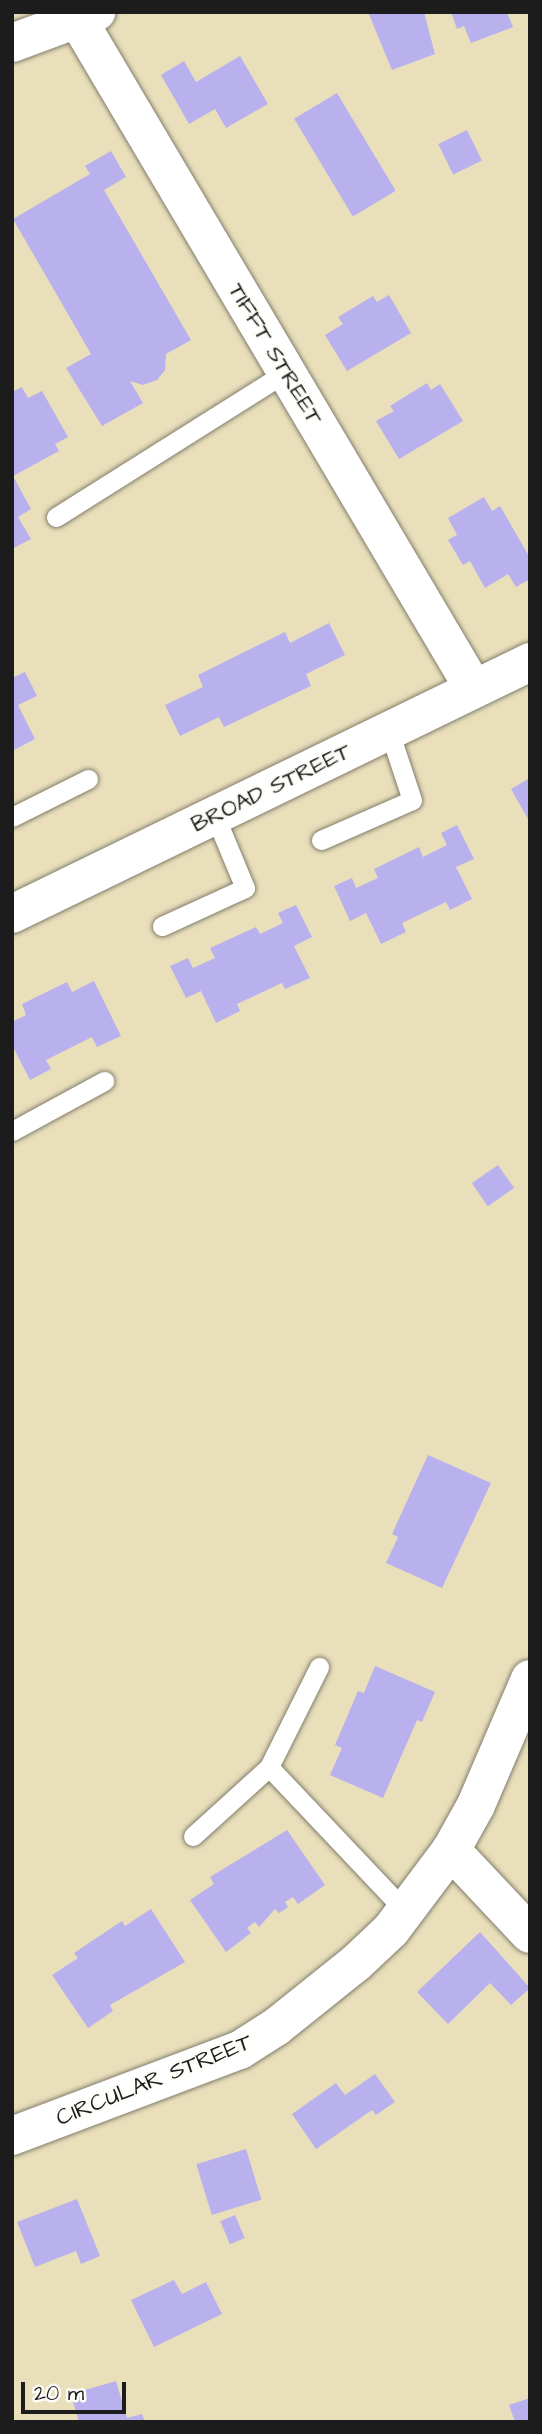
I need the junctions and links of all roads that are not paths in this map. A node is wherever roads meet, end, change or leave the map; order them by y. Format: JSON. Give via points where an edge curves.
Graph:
{"nodes":[{"id":1,"x":87,"y":16,"type":"edge"},
{"id":2,"x":12,"y":43,"type":"edge"},
{"id":3,"x":286,"y":372,"type":"junction"},
{"id":4,"x":56,"y":517,"type":"dead end"},
{"id":5,"x":530,"y":662,"type":"edge"},
{"id":6,"x":474,"y":689,"type":"junction"},
{"id":7,"x":389,"y":730,"type":"junction"},
{"id":8,"x":88,"y":779,"type":"dead end"},
{"id":9,"x":215,"y":816,"type":"junction"},
{"id":10,"x":12,"y":817,"type":"edge"},
{"id":11,"x":321,"y":840,"type":"dead end"},
{"id":12,"x":12,"y":914,"type":"edge"},
{"id":13,"x":162,"y":926,"type":"dead end"},
{"id":14,"x":104,"y":1081,"type":"dead end"},
{"id":15,"x":12,"y":1131,"type":"edge"},
{"id":16,"x":319,"y":1667,"type":"dead end"},
{"id":17,"x":530,"y":1679,"type":"edge"},
{"id":18,"x":269,"y":1767,"type":"junction"},
{"id":19,"x":193,"y":1836,"type":"dead end"},
{"id":20,"x":451,"y":1850,"type":"junction"},
{"id":21,"x":406,"y":1912,"type":"junction"},
{"id":22,"x":530,"y":1934,"type":"edge"},
{"id":23,"x":12,"y":2136,"type":"edge"}],
"edges":[{"from":1,"to":2,"type":"street"},
{"from":1,"to":3,"type":"street","name":"TIFFT STREET"},
{"from":3,"to":4,"type":"lane"},
{"from":3,"to":6,"type":"street","name":"TIFFT STREET"},
{"from":5,"to":6,"type":"street","name":"BROAD STREET"},
{"from":6,"to":7,"type":"street","name":"BROAD STREET"},
{"from":7,"to":9,"type":"street","name":"BROAD STREET"},
{"from":7,"to":11,"type":"lane","via":[[412,800]]},
{"from":8,"to":10,"type":"lane"},
{"from":9,"to":12,"type":"street","name":"BROAD STREET"},
{"from":9,"to":13,"type":"lane","via":[[245,888]]},
{"from":14,"to":15,"type":"lane"},
{"from":16,"to":18,"type":"lane"},
{"from":17,"to":20,"type":"street","name":"CIRCULAR STREET","via":[[476,1805]]},
{"from":18,"to":19,"type":"lane"},
{"from":18,"to":21,"type":"lane"},
{"from":20,"to":21,"type":"street","name":"CIRCULAR STREET"},
{"from":20,"to":22,"type":"street"},
{"from":21,"to":23,"type":"street","name":"CIRCULAR STREET","via":[[317,1996],[240,2050]]}]}
